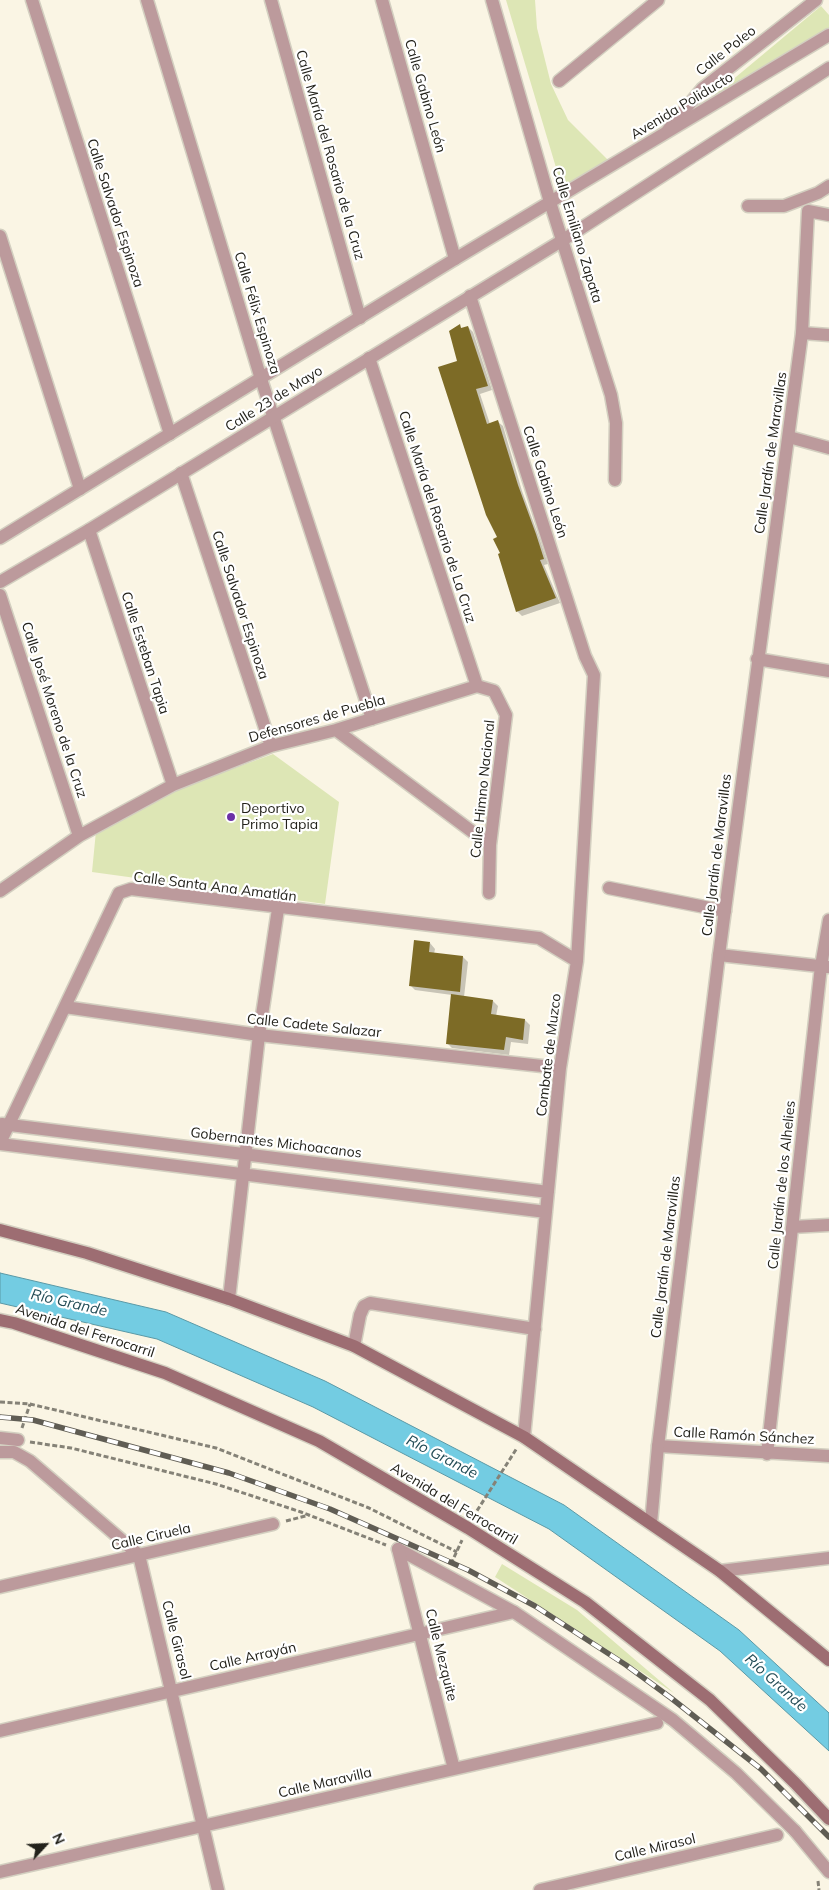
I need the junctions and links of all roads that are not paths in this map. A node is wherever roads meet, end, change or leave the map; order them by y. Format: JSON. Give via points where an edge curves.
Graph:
{"nodes":[{"id":1,"x":32,"y":0,"type":"edge"},
{"id":2,"x":147,"y":0,"type":"edge"},
{"id":3,"x":270,"y":0,"type":"edge"},
{"id":4,"x":382,"y":0,"type":"edge"},
{"id":5,"x":492,"y":0,"type":"edge"},
{"id":6,"x":658,"y":0,"type":"edge"},
{"id":7,"x":816,"y":0,"type":"edge"},
{"id":8,"x":829,"y":34,"type":"edge"},
{"id":9,"x":829,"y":68,"type":"edge"},
{"id":10,"x":559,"y":82,"type":"dead end"},
{"id":11,"x":664,"y":134,"type":"junction"},
{"id":12,"x":829,"y":186,"type":"edge"},
{"id":13,"x":818,"y":193,"type":"junction"},
{"id":14,"x":550,"y":202,"type":"junction"},
{"id":15,"x":748,"y":206,"type":"dead end"},
{"id":16,"x":808,"y":211,"type":"junction"},
{"id":17,"x":829,"y":215,"type":"edge"},
{"id":18,"x":0,"y":236,"type":"edge"},
{"id":19,"x":563,"y":240,"type":"junction"},
{"id":20,"x":455,"y":259,"type":"junction"},
{"id":21,"x":470,"y":296,"type":"junction"},
{"id":22,"x":360,"y":318,"type":"junction"},
{"id":23,"x":802,"y":333,"type":"junction"},
{"id":24,"x":829,"y":335,"type":"edge"},
{"id":25,"x":369,"y":358,"type":"junction"},
{"id":26,"x":261,"y":379,"type":"junction"},
{"id":27,"x":275,"y":417,"type":"junction"},
{"id":28,"x":170,"y":434,"type":"junction"},
{"id":29,"x":789,"y":436,"type":"junction"},
{"id":30,"x":829,"y":448,"type":"edge"},
{"id":31,"x":181,"y":473,"type":"junction"},
{"id":32,"x":615,"y":480,"type":"dead end"},
{"id":33,"x":80,"y":489,"type":"junction"},
{"id":34,"x":89,"y":530,"type":"junction"},
{"id":35,"x":0,"y":538,"type":"edge"},
{"id":36,"x":0,"y":582,"type":"edge"},
{"id":37,"x":0,"y":594,"type":"edge"},
{"id":38,"x":757,"y":659,"type":"junction"},
{"id":39,"x":829,"y":671,"type":"edge"},
{"id":40,"x":594,"y":675,"type":"joint"},
{"id":41,"x":477,"y":686,"type":"junction"},
{"id":42,"x":372,"y":719,"type":"junction"},
{"id":43,"x":336,"y":730,"type":"junction"},
{"id":44,"x":271,"y":746,"type":"junction"},
{"id":45,"x":173,"y":785,"type":"junction"},
{"id":46,"x":79,"y":836,"type":"junction"},
{"id":47,"x":490,"y":845,"type":"junction"},
{"id":48,"x":609,"y":888,"type":"dead end"},
{"id":49,"x":0,"y":891,"type":"edge"},
{"id":50,"x":489,"y":893,"type":"dead end"},
{"id":51,"x":278,"y":909,"type":"junction"},
{"id":52,"x":725,"y":911,"type":"junction"},
{"id":53,"x":829,"y":920,"type":"edge"},
{"id":54,"x":719,"y":955,"type":"junction"},
{"id":55,"x":577,"y":961,"type":"junction"},
{"id":56,"x":825,"y":966,"type":"edge"},
{"id":57,"x":65,"y":1007,"type":"junction"},
{"id":58,"x":259,"y":1035,"type":"junction"},
{"id":59,"x":560,"y":1068,"type":"junction"},
{"id":60,"x":4,"y":1124,"type":"edge"},
{"id":61,"x":0,"y":1143,"type":"edge"},
{"id":62,"x":246,"y":1155,"type":"junction"},
{"id":63,"x":244,"y":1172,"type":"junction"},
{"id":64,"x":548,"y":1192,"type":"junction"},
{"id":65,"x":546,"y":1212,"type":"junction"},
{"id":66,"x":829,"y":1225,"type":"edge"},
{"id":67,"x":792,"y":1227,"type":"junction"},
{"id":68,"x":0,"y":1230,"type":"edge"},
{"id":69,"x":229,"y":1299,"type":"junction"},
{"id":70,"x":0,"y":1320,"type":"edge"},
{"id":71,"x":535,"y":1329,"type":"junction"},
{"id":72,"x":354,"y":1346,"type":"junction"},
{"id":73,"x":524,"y":1437,"type":"junction"},
{"id":74,"x":0,"y":1438,"type":"edge"},
{"id":75,"x":16,"y":1446,"type":"junction"},
{"id":76,"x":658,"y":1446,"type":"junction"},
{"id":77,"x":0,"y":1452,"type":"edge"},
{"id":78,"x":767,"y":1454,"type":"junction"},
{"id":79,"x":829,"y":1456,"type":"edge"},
{"id":80,"x":651,"y":1523,"type":"junction"},
{"id":81,"x":273,"y":1524,"type":"road end"},
{"id":82,"x":139,"y":1555,"type":"junction"},
{"id":83,"x":829,"y":1558,"type":"edge"},
{"id":84,"x":720,"y":1571,"type":"junction"},
{"id":85,"x":0,"y":1587,"type":"edge"},
{"id":86,"x":514,"y":1612,"type":"junction"},
{"id":87,"x":420,"y":1634,"type":"junction"},
{"id":88,"x":828,"y":1657,"type":"edge"},
{"id":89,"x":173,"y":1691,"type":"junction"},
{"id":90,"x":657,"y":1723,"type":"dead end"},
{"id":91,"x":0,"y":1731,"type":"edge"},
{"id":92,"x":454,"y":1769,"type":"junction"},
{"id":93,"x":829,"y":1819,"type":"edge"},
{"id":94,"x":204,"y":1826,"type":"junction"},
{"id":95,"x":777,"y":1835,"type":"dead end"},
{"id":96,"x":0,"y":1872,"type":"edge"},
{"id":97,"x":829,"y":1872,"type":"edge"},
{"id":98,"x":218,"y":1890,"type":"edge"},
{"id":99,"x":540,"y":1890,"type":"edge"}],
"edges":[{"from":1,"to":28,"type":"street","name":"Calle Salvador Espinoza"},
{"from":2,"to":26,"type":"street","name":"Calle Félix Espinoza"},
{"from":3,"to":22,"type":"street","name":"Calle María del Rosario de la Cruz"},
{"from":4,"to":20,"type":"street","name":"Calle Gabino León"},
{"from":5,"to":14,"type":"street","name":"Calle Emiliano Zapata"},
{"from":6,"to":10,"type":"street"},
{"from":7,"to":11,"type":"street","name":"Calle Poleo","via":[[702,89]]},
{"from":8,"to":11,"type":"street","name":"Avenida Poliducto"},
{"from":9,"to":19,"type":"street"},
{"from":11,"to":14,"type":"street","name":"Avenida Poliducto"},
{"from":12,"to":13,"type":"street"},
{"from":13,"to":15,"type":"street","via":[[784,206]]},
{"from":13,"to":16,"type":"street","name":"Calle Jardín de Maravillas"},
{"from":14,"to":19,"type":"street","name":"Calle Emiliano Zapata"},
{"from":14,"to":20,"type":"street","name":"Calle 23 de Mayo"},
{"from":16,"to":17,"type":"street"},
{"from":16,"to":23,"type":"street","name":"Calle Jardín de Maravillas"},
{"from":18,"to":33,"type":"street"},
{"from":19,"to":21,"type":"street","name":"Calle 23 de Mayo"},
{"from":19,"to":32,"type":"street","name":"Calle Emiliano Zapata","via":[[611,395],[616,423]]},
{"from":20,"to":22,"type":"street","name":"Calle 23 de Mayo"},
{"from":21,"to":25,"type":"street","name":"Calle 23 de Mayo"},
{"from":21,"to":40,"type":"street","name":"Calle Gabino León","via":[[585,656]]},
{"from":22,"to":26,"type":"street","name":"Calle 23 de Mayo"},
{"from":23,"to":24,"type":"street"},
{"from":23,"to":29,"type":"street","name":"Calle Jardín de Maravillas"},
{"from":25,"to":27,"type":"street","name":"Calle 23 de Mayo"},
{"from":25,"to":41,"type":"street","name":"Calle María del Rosario de La Cruz"},
{"from":26,"to":27,"type":"street","name":"Calle Félix Espinoza"},
{"from":26,"to":28,"type":"street","name":"Calle 23 de Mayo"},
{"from":27,"to":31,"type":"street","name":"Calle 23 de Mayo"},
{"from":27,"to":42,"type":"street","name":"Calle Félix Espinoza"},
{"from":28,"to":33,"type":"street","name":"Calle 23 de Mayo"},
{"from":29,"to":30,"type":"street"},
{"from":29,"to":38,"type":"street","name":"Calle Jardín de Maravillas"},
{"from":31,"to":34,"type":"street","name":"Calle 23 de Mayo"},
{"from":31,"to":44,"type":"street","name":"Calle Salvador Espinoza"},
{"from":33,"to":35,"type":"street","name":"Calle 23 de Mayo"},
{"from":34,"to":36,"type":"street","name":"Calle 23 de Mayo"},
{"from":34,"to":45,"type":"street","name":"Calle Esteban Tapia"},
{"from":37,"to":46,"type":"street","name":"Calle José Moreno de la Cruz"},
{"from":38,"to":39,"type":"street"},
{"from":38,"to":52,"type":"street","name":"Calle Jardín de Maravillas"},
{"from":40,"to":55,"type":"street","name":"Combate de Muzco"},
{"from":41,"to":42,"type":"street","name":"Defensores de Puebla"},
{"from":41,"to":47,"type":"street","name":"Calle Himno Nacional","via":[[494,691],[506,715]]},
{"from":42,"to":43,"type":"street","name":"Defensores de Puebla"},
{"from":43,"to":44,"type":"street","name":"Defensores de Puebla"},
{"from":43,"to":47,"type":"street"},
{"from":44,"to":45,"type":"street","name":"Defensores de Puebla"},
{"from":45,"to":46,"type":"street","name":"Defensores de Puebla"},
{"from":46,"to":49,"type":"street","name":"Defensores de Puebla"},
{"from":47,"to":50,"type":"street","name":"Calle Himno Nacional"},
{"from":48,"to":52,"type":"street"},
{"from":51,"to":55,"type":"street","name":"Calle Santa Ana Amatlán","via":[[539,938]]},
{"from":51,"to":57,"type":"street","name":"Calle Santa Ana Amatlán","via":[[131,889],[119,893]]},
{"from":51,"to":58,"type":"street"},
{"from":52,"to":54,"type":"street","name":"Calle Jardín de Maravillas"},
{"from":53,"to":56,"type":"street","name":"Calle Jardín de los Alhelies"},
{"from":54,"to":56,"type":"street"},
{"from":54,"to":76,"type":"street","name":"Calle Jardín de Maravillas"},
{"from":55,"to":59,"type":"street","name":"Combate de Muzco"},
{"from":56,"to":67,"type":"street","name":"Calle Jardín de los Alhelies"},
{"from":57,"to":58,"type":"street","name":"Calle Cadete Salazar"},
{"from":57,"to":60,"type":"street","name":"Calle Santa Ana Amatlán"},
{"from":58,"to":59,"type":"street","name":"Calle Cadete Salazar"},
{"from":58,"to":62,"type":"street"},
{"from":59,"to":64,"type":"street","name":"Combate de Muzco"},
{"from":60,"to":61,"type":"street","name":"Calle Santa Ana Amatlán"},
{"from":60,"to":62,"type":"street","name":"Gobernantes Michoacanos"},
{"from":61,"to":63,"type":"street"},
{"from":62,"to":63,"type":"street"},
{"from":62,"to":64,"type":"street","name":"Gobernantes Michoacanos"},
{"from":63,"to":65,"type":"street"},
{"from":63,"to":69,"type":"street"},
{"from":64,"to":65,"type":"street","name":"Combate de Muzco"},
{"from":65,"to":71,"type":"street","name":"Combate de Muzco"},
{"from":66,"to":67,"type":"street"},
{"from":67,"to":78,"type":"street","name":"Calle Jardín de los Alhelies"},
{"from":68,"to":69,"type":"main road","via":[[87,1253]]},
{"from":69,"to":72,"type":"main road"},
{"from":70,"to":93,"type":"main road","name":"Avenida del Ferrocarril","via":[[174,1377],[319,1441],[468,1528],[585,1602],[710,1700]]},
{"from":71,"to":72,"type":"street","via":[[370,1303],[364,1306],[360,1315]]},
{"from":71,"to":73,"type":"street","name":"Combate de Muzco"},
{"from":72,"to":73,"type":"main road"},
{"from":73,"to":80,"type":"main road"},
{"from":74,"to":75,"type":"street"},
{"from":75,"to":77,"type":"street"},
{"from":75,"to":82,"type":"street"},
{"from":76,"to":78,"type":"street","name":"Calle Ramón Sánchez"},
{"from":76,"to":80,"type":"street","name":"Calle Jardín de Maravillas"},
{"from":78,"to":79,"type":"street","name":"Calle Ramón Sánchez"},
{"from":80,"to":84,"type":"main road"},
{"from":81,"to":82,"type":"street","name":"Calle Ciruela"},
{"from":82,"to":85,"type":"street","name":"Calle Ciruela"},
{"from":82,"to":89,"type":"street","name":"Calle Girasol"},
{"from":83,"to":84,"type":"street"},
{"from":84,"to":88,"type":"main road"},
{"from":86,"to":87,"type":"street","name":"Calle Arrayán"},
{"from":86,"to":87,"type":"street","name":"Calle Mezquite","via":[[398,1549]]},
{"from":86,"to":97,"type":"street","via":[[673,1720],[736,1772],[795,1831]]},
{"from":87,"to":89,"type":"street","name":"Calle Arrayán"},
{"from":87,"to":92,"type":"street","name":"Calle Mezquite"},
{"from":89,"to":91,"type":"street","name":"Calle Arrayán"},
{"from":89,"to":94,"type":"street","name":"Calle Girasol"},
{"from":90,"to":92,"type":"street","name":"Calle Maravilla"},
{"from":92,"to":94,"type":"street","name":"Calle Maravilla"},
{"from":94,"to":96,"type":"street","name":"Calle Maravilla"},
{"from":94,"to":98,"type":"street","name":"Calle Girasol"},
{"from":95,"to":99,"type":"street","name":"Calle Mirasol"}]}
